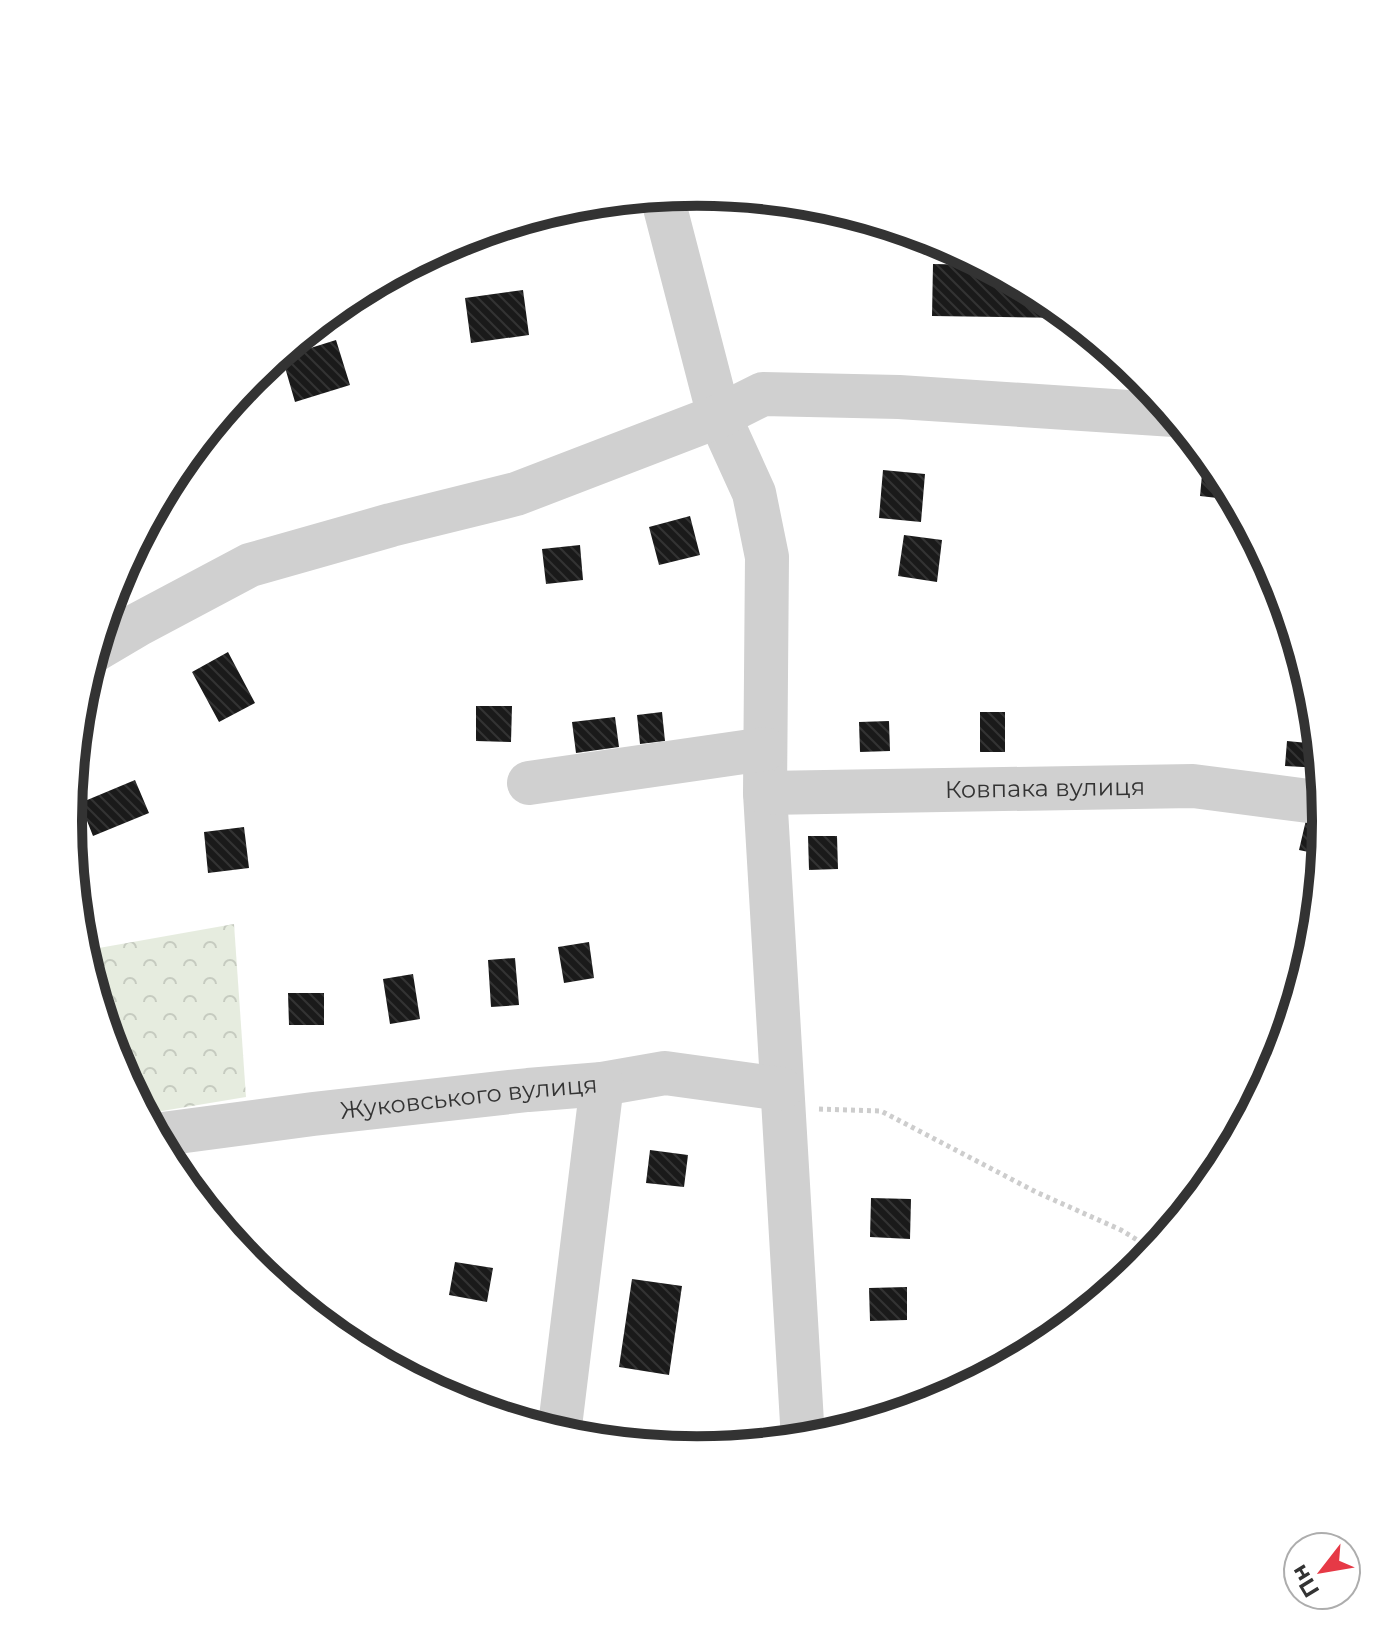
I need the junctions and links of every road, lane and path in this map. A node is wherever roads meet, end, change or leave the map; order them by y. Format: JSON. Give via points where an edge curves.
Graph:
{"nodes":[{"id":1,"x":665,"y":208,"type":"edge"},
{"id":2,"x":1157,"y":414,"type":"edge"},
{"id":3,"x":719,"y":416,"type":"junction"},
{"id":4,"x":109,"y":642,"type":"edge"},
{"id":5,"x":765,"y":749,"type":"junction"},
{"id":6,"x":529,"y":783,"type":"dead end"},
{"id":7,"x":765,"y":793,"type":"junction"},
{"id":8,"x":1311,"y":801,"type":"edge"},
{"id":9,"x":602,"y":1084,"type":"junction"},
{"id":10,"x":782,"y":1098,"type":"junction"},
{"id":11,"x":167,"y":1133,"type":"edge"},
{"id":12,"x":1143,"y":1244,"type":"edge"},
{"id":13,"x":561,"y":1421,"type":"edge"},
{"id":14,"x":802,"y":1427,"type":"edge"}],
"edges":[{"from":1,"to":3,"type":"street"},
{"from":2,"to":3,"type":"street","via":[[763,394]]},
{"from":3,"to":4,"type":"street","via":[[516,494],[250,565]]},
{"from":3,"to":5,"type":"street","via":[[754,493],[767,557]]},
{"from":5,"to":6,"type":"street"},
{"from":5,"to":7,"type":"street"},
{"from":7,"to":8,"type":"street","name":"Ковпака вулиця","via":[[1193,786]]},
{"from":7,"to":10,"type":"street"},
{"from":9,"to":10,"type":"street","name":"Жуковського вулиця","via":[[665,1073]]},
{"from":9,"to":11,"type":"street","name":"Жуковського вулиця"},
{"from":9,"to":13,"type":"street"},
{"from":10,"to":12,"type":"path","via":[[881,1111]]},
{"from":10,"to":14,"type":"street"}]}
